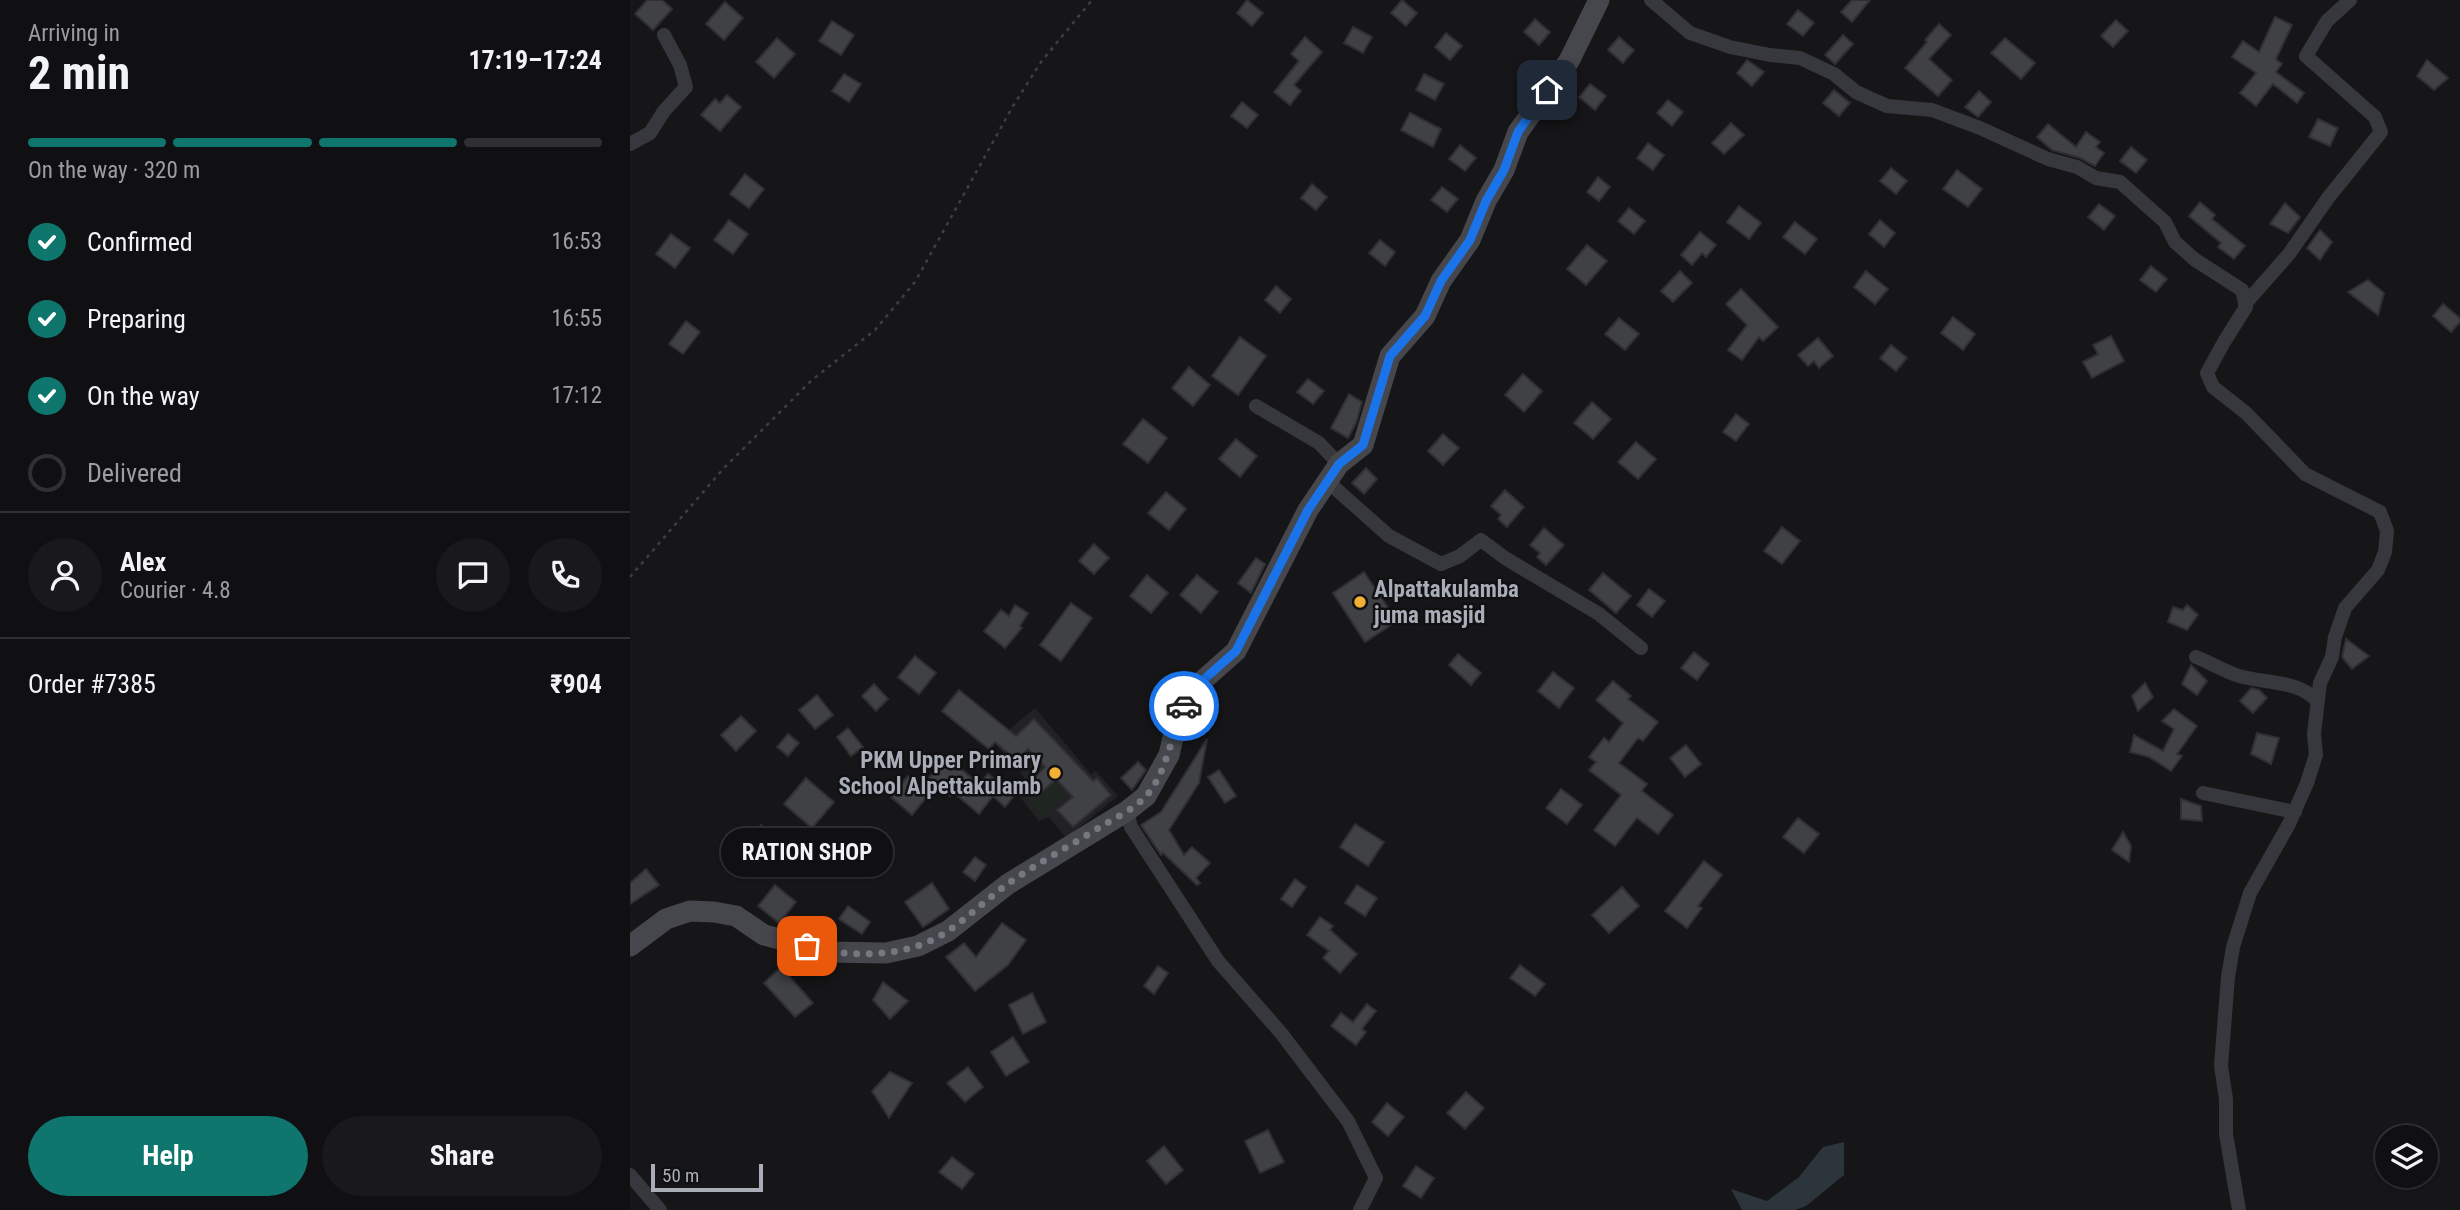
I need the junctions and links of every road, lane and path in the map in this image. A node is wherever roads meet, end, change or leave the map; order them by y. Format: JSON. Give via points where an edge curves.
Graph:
{"nodes":[{"id":1,"x":1091,"y":0,"type":"edge"},
{"id":2,"x":1599,"y":0,"type":"edge"},
{"id":3,"x":1651,"y":0,"type":"edge"},
{"id":4,"x":2350,"y":0,"type":"edge"},
{"id":5,"x":664,"y":35,"type":"dead end"},
{"id":6,"x":630,"y":144,"type":"edge"},
{"id":7,"x":2245,"y":304,"type":"junction"},
{"id":8,"x":1256,"y":406,"type":"dead end"},
{"id":9,"x":1333,"y":472,"type":"junction"},
{"id":10,"x":630,"y":577,"type":"edge"},
{"id":11,"x":1641,"y":649,"type":"dead end"},
{"id":12,"x":2196,"y":657,"type":"dead end"},
{"id":13,"x":2317,"y":701,"type":"junction"},
{"id":14,"x":2203,"y":793,"type":"dead end"},
{"id":15,"x":1127,"y":811,"type":"junction"},
{"id":16,"x":2295,"y":812,"type":"junction"},
{"id":17,"x":630,"y":946,"type":"edge"},
{"id":18,"x":630,"y":1175,"type":"edge"},
{"id":19,"x":660,"y":1210,"type":"edge"},
{"id":20,"x":1360,"y":1210,"type":"edge"},
{"id":21,"x":2239,"y":1210,"type":"edge"}],
"edges":[{"from":1,"to":10,"type":"path","via":[[1041,62],[1013,106],[915,282],[875,330],[812,380],[723,469]]},
{"from":2,"to":9,"type":"street","via":[[1569,61],[1518,132],[1470,240],[1441,281],[1425,316],[1390,356],[1363,445]]},
{"from":3,"to":7,"type":"street","via":[[1690,33],[1730,47],[1800,58],[1887,106],[1931,110],[2096,178],[2120,182],[2165,222],[2175,242],[2194,259],[2242,290]]},
{"from":4,"to":7,"type":"street","via":[[2327,21],[2306,56],[2375,117],[2381,132],[2282,263]]},
{"from":5,"to":6,"type":"street","via":[[686,87],[650,133]]},
{"from":7,"to":13,"type":"street","via":[[2207,373],[2213,387],[2246,413],[2305,474],[2380,512],[2388,531],[2378,570],[2346,608]]},
{"from":8,"to":9,"type":"street","via":[[1319,443]]},
{"from":9,"to":11,"type":"street","via":[[1389,536],[1441,564],[1481,540],[1599,614]]},
{"from":9,"to":15,"type":"street","via":[[1280,561],[1236,651],[1192,690],[1169,755],[1146,796]]},
{"from":12,"to":13,"type":"street","via":[[2236,675],[2309,691]]},
{"from":13,"to":16,"type":"street","via":[[2316,755]]},
{"from":14,"to":16,"type":"street"},
{"from":15,"to":17,"type":"street","via":[[1008,884],[948,931],[918,946],[886,953],[828,952],[764,935],[736,916],[690,911],[666,919]]},
{"from":15,"to":20,"type":"street","via":[[1131,827],[1218,961],[1282,1032],[1348,1121],[1376,1178]]},
{"from":16,"to":21,"type":"street","via":[[2250,893],[2228,977],[2221,1066]]},
{"from":18,"to":19,"type":"street"}]}
